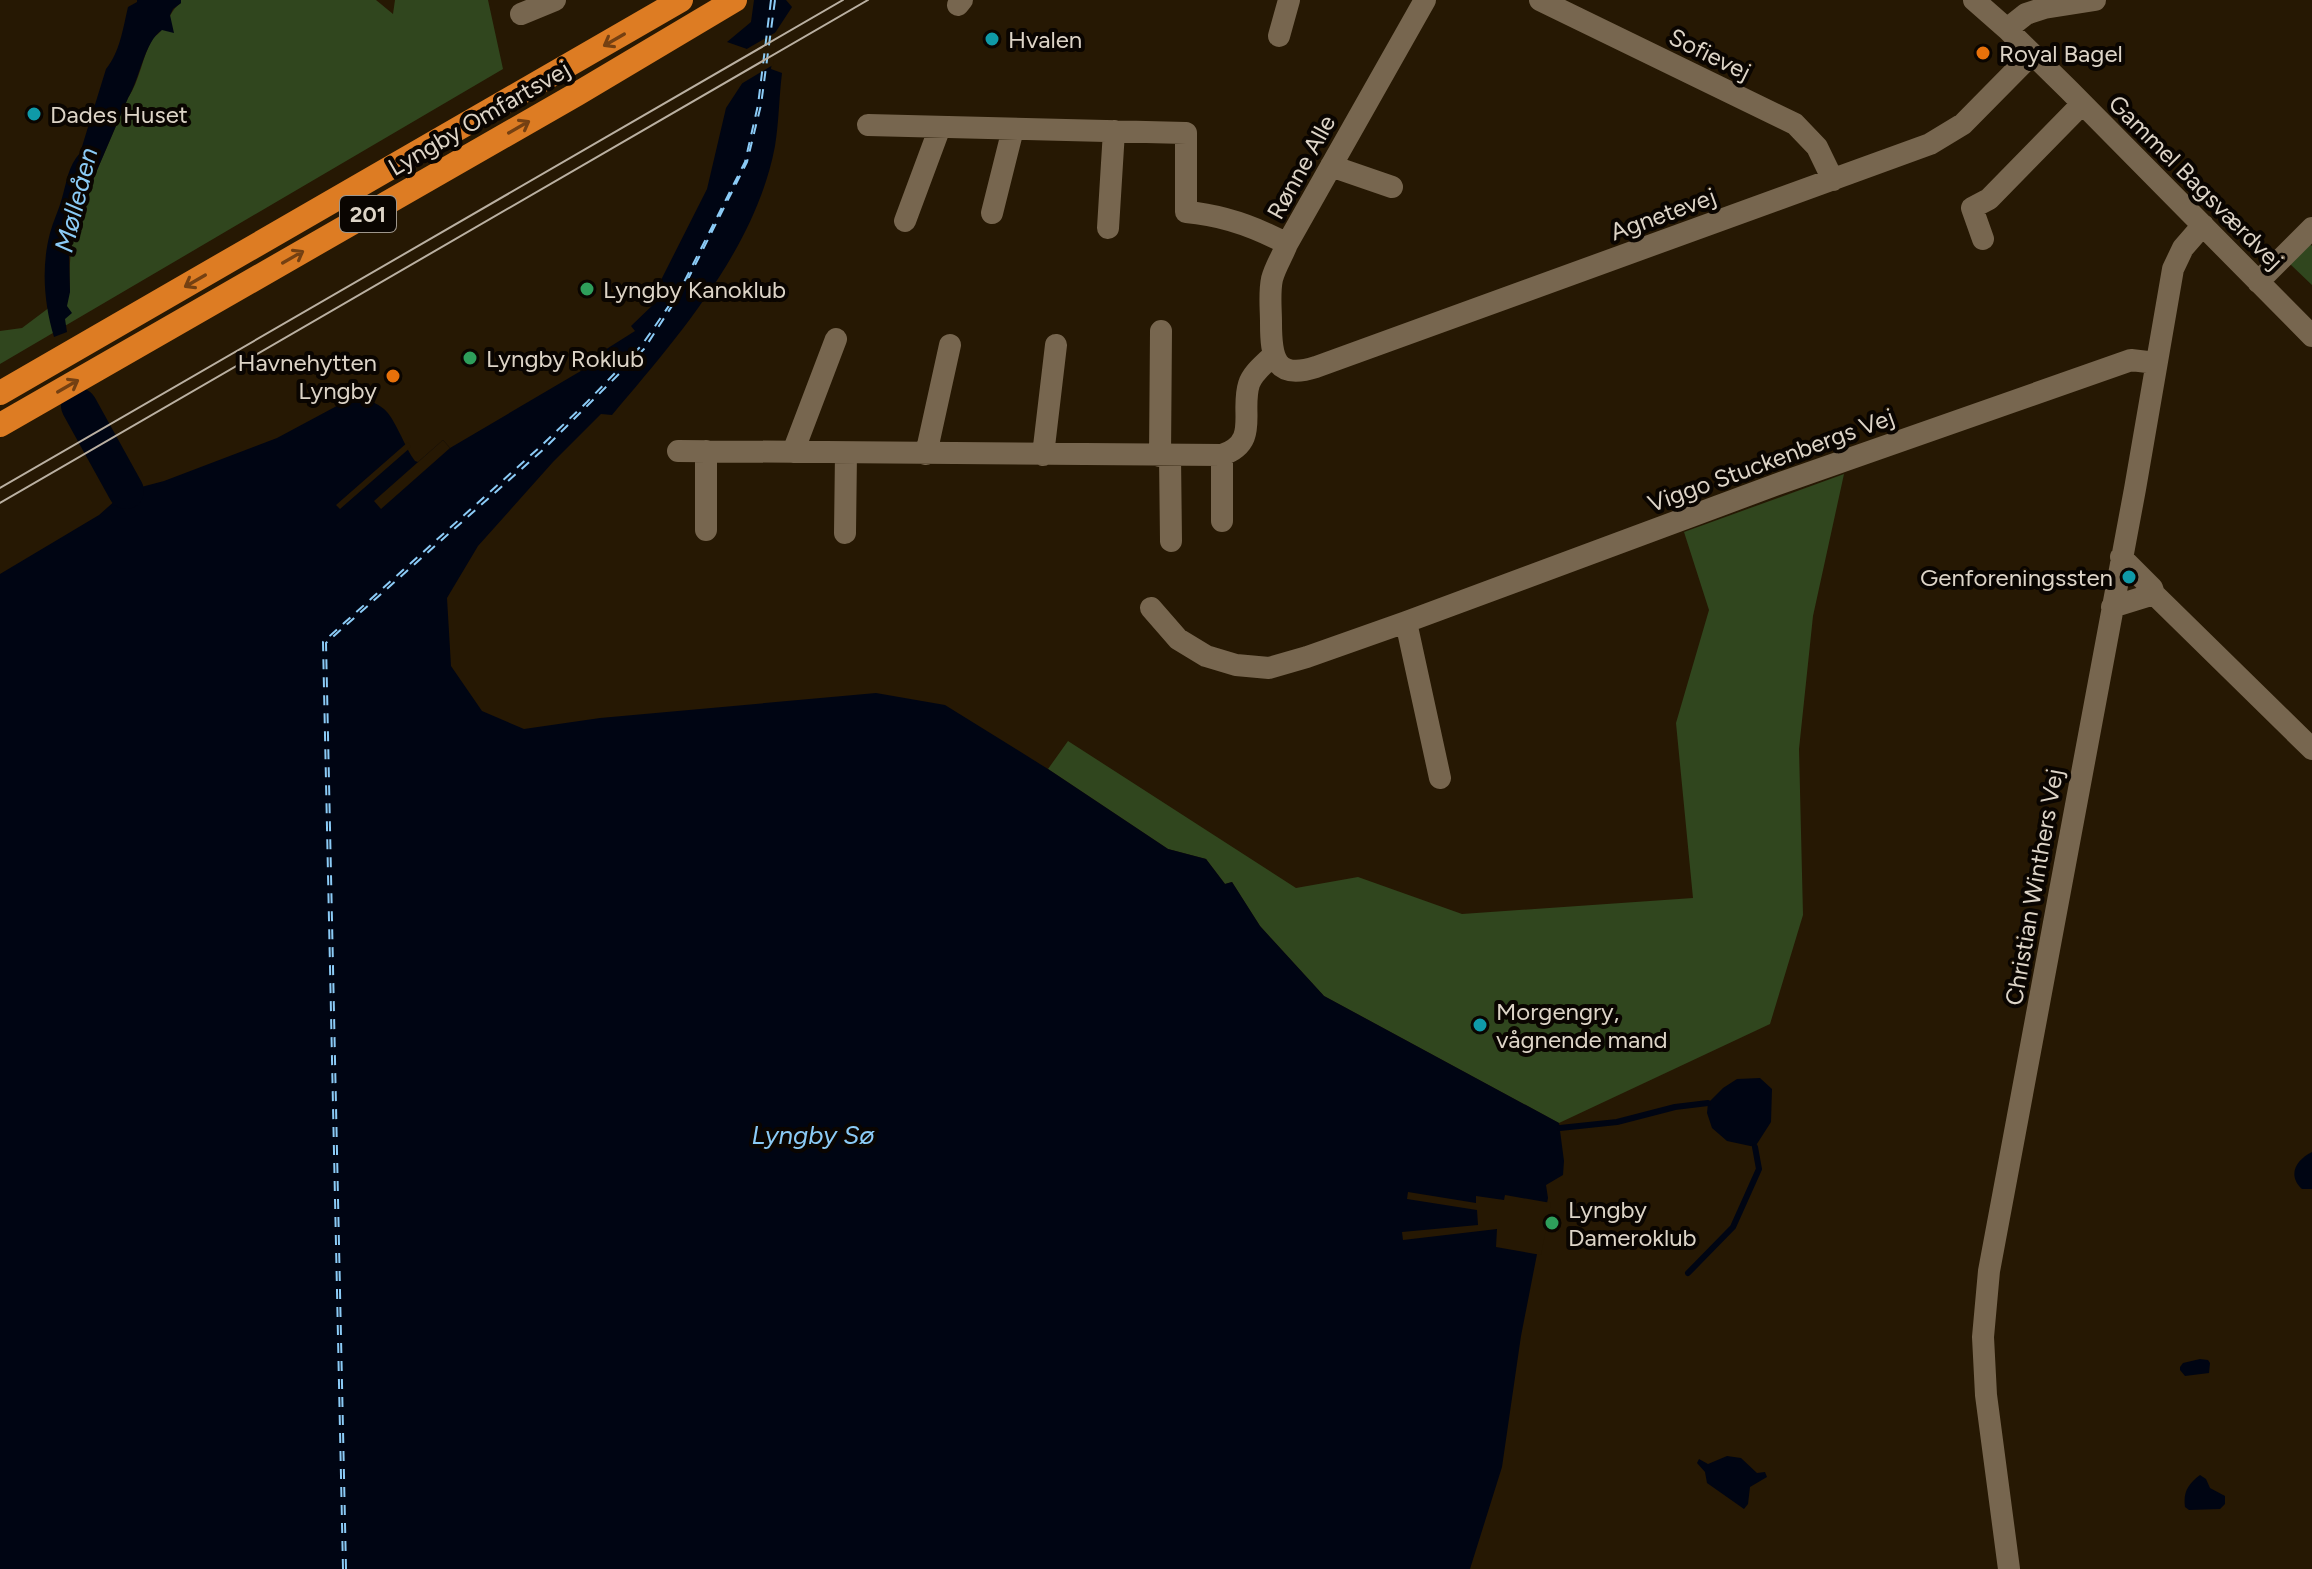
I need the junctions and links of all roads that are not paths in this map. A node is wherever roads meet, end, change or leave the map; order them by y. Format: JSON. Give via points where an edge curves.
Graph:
{"nodes":[{"id":1,"x":555,"y":0,"type":"edge"},
{"id":2,"x":681,"y":0,"type":"edge"},
{"id":3,"x":735,"y":0,"type":"edge"},
{"id":4,"x":1289,"y":0,"type":"edge"},
{"id":5,"x":1425,"y":0,"type":"edge"},
{"id":6,"x":1540,"y":0,"type":"edge"},
{"id":7,"x":1974,"y":0,"type":"edge"},
{"id":8,"x":2095,"y":0,"type":"edge"},
{"id":9,"x":521,"y":14,"type":"dead end"},
{"id":10,"x":2007,"y":29,"type":"junction"},
{"id":11,"x":1279,"y":36,"type":"dead end"},
{"id":12,"x":2032,"y":54,"type":"junction"},
{"id":13,"x":2082,"y":104,"type":"junction"},
{"id":14,"x":868,"y":125,"type":"dead end"},
{"id":15,"x":940,"y":127,"type":"junction"},
{"id":16,"x":1013,"y":129,"type":"junction"},
{"id":17,"x":1114,"y":131,"type":"junction"},
{"id":18,"x":1331,"y":166,"type":"junction"},
{"id":19,"x":1833,"y":180,"type":"junction"},
{"id":20,"x":1392,"y":187,"type":"dead end"},
{"id":21,"x":992,"y":213,"type":"dead end"},
{"id":22,"x":905,"y":221,"type":"dead end"},
{"id":23,"x":2203,"y":225,"type":"junction"},
{"id":24,"x":1108,"y":228,"type":"dead end"},
{"id":25,"x":2312,"y":228,"type":"edge"},
{"id":26,"x":1983,"y":239,"type":"dead end"},
{"id":27,"x":1287,"y":244,"type":"junction"},
{"id":28,"x":2258,"y":282,"type":"junction"},
{"id":29,"x":1161,"y":331,"type":"dead end"},
{"id":30,"x":2312,"y":336,"type":"edge"},
{"id":31,"x":836,"y":339,"type":"dead end"},
{"id":32,"x":950,"y":345,"type":"dead end"},
{"id":33,"x":1056,"y":345,"type":"dead end"},
{"id":34,"x":1278,"y":361,"type":"junction"},
{"id":35,"x":2156,"y":363,"type":"junction"},
{"id":36,"x":0,"y":393,"type":"edge"},
{"id":37,"x":0,"y":425,"type":"edge"},
{"id":38,"x":678,"y":451,"type":"dead end"},
{"id":39,"x":706,"y":451,"type":"junction"},
{"id":40,"x":793,"y":452,"type":"junction"},
{"id":41,"x":846,"y":453,"type":"junction"},
{"id":42,"x":926,"y":454,"type":"junction"},
{"id":43,"x":1043,"y":455,"type":"junction"},
{"id":44,"x":1222,"y":455,"type":"junction"},
{"id":45,"x":1165,"y":456,"type":"junction"},
{"id":46,"x":1222,"y":521,"type":"dead end"},
{"id":47,"x":706,"y":530,"type":"dead end"},
{"id":48,"x":845,"y":533,"type":"dead end"},
{"id":49,"x":1171,"y":541,"type":"dead end"},
{"id":50,"x":2121,"y":557,"type":"junction"},
{"id":51,"x":2154,"y":594,"type":"junction"},
{"id":52,"x":2112,"y":607,"type":"junction"},
{"id":53,"x":1151,"y":608,"type":"dead end"},
{"id":54,"x":1406,"y":622,"type":"junction"},
{"id":55,"x":2312,"y":749,"type":"edge"},
{"id":56,"x":1440,"y":778,"type":"dead end"},
{"id":57,"x":2009,"y":1569,"type":"edge"}],
"edges":[{"from":1,"to":9,"type":"street"},
{"from":2,"to":36,"type":"highway","name":"Lyngby Omfartsvej","number":"201","one_way":true},
{"from":37,"to":3,"type":"highway","name":"Lyngby Omfartsvej","number":"201","one_way":true},
{"from":4,"to":11,"type":"street"},
{"from":5,"to":18,"type":"street","name":"Rønne Alle"},
{"from":6,"to":19,"type":"street","name":"Sofievej","via":[[1795,124],[1817,147]]},
{"from":7,"to":10,"type":"street","name":"Gammel Bagsværdvej"},
{"from":8,"to":10,"type":"street","via":[[2044,8]]},
{"from":10,"to":12,"type":"street","name":"Gammel Bagsværdvej"},
{"from":12,"to":13,"type":"street","name":"Gammel Bagsværdvej"},
{"from":12,"to":19,"type":"street","name":"Agnetevej","via":[[1963,124],[1930,144]]},
{"from":13,"to":23,"type":"street","name":"Gammel Bagsværdvej"},
{"from":13,"to":26,"type":"street","via":[[1989,199],[1972,208]]},
{"from":14,"to":15,"type":"street"},
{"from":15,"to":16,"type":"street"},
{"from":15,"to":22,"type":"street"},
{"from":16,"to":17,"type":"street"},
{"from":16,"to":21,"type":"street"},
{"from":17,"to":24,"type":"street"},
{"from":17,"to":27,"type":"street","via":[[1186,133],[1186,212],[1255,227]]},
{"from":18,"to":20,"type":"street"},
{"from":18,"to":27,"type":"street","name":"Rønne Alle"},
{"from":19,"to":34,"type":"street","name":"Agnetevej","via":[[1316,367],[1302,371]]},
{"from":23,"to":28,"type":"street","name":"Gammel Bagsværdvej"},
{"from":23,"to":35,"type":"street","name":"Christian Winthers Vej","via":[[2173,269]]},
{"from":25,"to":28,"type":"street"},
{"from":27,"to":34,"type":"street","name":"Rønne Alle","via":[[1270,291]]},
{"from":28,"to":30,"type":"street","name":"Gammel Bagsværdvej"},
{"from":29,"to":45,"type":"street"},
{"from":31,"to":40,"type":"street"},
{"from":32,"to":42,"type":"street"},
{"from":33,"to":43,"type":"street"},
{"from":34,"to":44,"type":"street","via":[[1255,373],[1249,385],[1245,436]]},
{"from":35,"to":50,"type":"street","name":"Christian Winthers Vej"},
{"from":35,"to":54,"type":"street","name":"Viggo Stuckenbergs Vej","via":[[2131,360]]},
{"from":38,"to":39,"type":"street"},
{"from":39,"to":40,"type":"street"},
{"from":39,"to":47,"type":"street"},
{"from":40,"to":41,"type":"street"},
{"from":41,"to":42,"type":"street"},
{"from":41,"to":48,"type":"street"},
{"from":42,"to":43,"type":"street"},
{"from":43,"to":45,"type":"street"},
{"from":44,"to":45,"type":"street"},
{"from":44,"to":46,"type":"street"},
{"from":45,"to":49,"type":"street"},
{"from":50,"to":51,"type":"street"},
{"from":50,"to":52,"type":"street","name":"Christian Winthers Vej"},
{"from":51,"to":52,"type":"street"},
{"from":51,"to":55,"type":"street"},
{"from":52,"to":57,"type":"street","name":"Christian Winthers Vej","via":[[1989,1271],[1983,1337],[1986,1395]]},
{"from":53,"to":54,"type":"street","name":"Viggo Stuckenbergs Vej","via":[[1178,639],[1206,656],[1269,668]]},
{"from":54,"to":56,"type":"street"}]}
